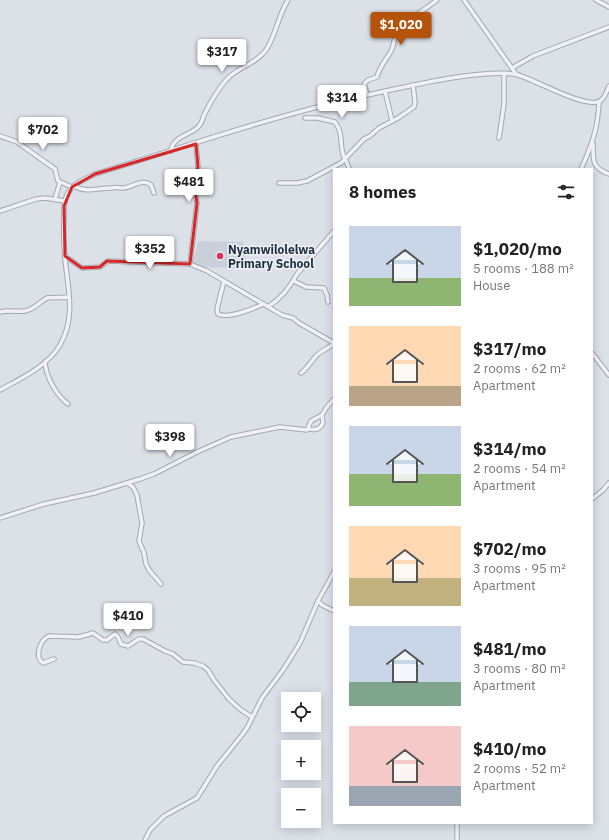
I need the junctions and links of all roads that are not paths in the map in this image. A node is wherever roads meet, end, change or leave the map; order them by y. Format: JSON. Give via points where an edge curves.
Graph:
{"nodes":[{"id":1,"x":288,"y":0,"type":"edge"},
{"id":2,"x":437,"y":0,"type":"edge"},
{"id":3,"x":464,"y":0,"type":"edge"},
{"id":4,"x":596,"y":0,"type":"edge"},
{"id":5,"x":609,"y":7,"type":"edge"},
{"id":6,"x":609,"y":27,"type":"edge"},
{"id":7,"x":512,"y":68,"type":"junction"},
{"id":8,"x":504,"y":73,"type":"junction"},
{"id":9,"x":516,"y":74,"type":"junction"},
{"id":10,"x":413,"y":85,"type":"junction"},
{"id":11,"x":609,"y":86,"type":"edge"},
{"id":12,"x":385,"y":91,"type":"junction"},
{"id":13,"x":367,"y":94,"type":"junction"},
{"id":14,"x":600,"y":102,"type":"junction"},
{"id":15,"x":305,"y":118,"type":"dead end"},
{"id":16,"x":392,"y":121,"type":"junction"},
{"id":17,"x":0,"y":136,"type":"edge"},
{"id":18,"x":499,"y":138,"type":"dead end"},
{"id":19,"x":593,"y":141,"type":"junction"},
{"id":20,"x":196,"y":144,"type":"junction"},
{"id":21,"x":171,"y":151,"type":"junction"},
{"id":22,"x":345,"y":159,"type":"junction"},
{"id":23,"x":349,"y":168,"type":"edge"},
{"id":24,"x":581,"y":168,"type":"edge"},
{"id":25,"x":609,"y":174,"type":"edge"},
{"id":26,"x":60,"y":182,"type":"junction"},
{"id":27,"x":279,"y":183,"type":"dead end"},
{"id":28,"x":73,"y":187,"type":"junction"},
{"id":29,"x":154,"y":194,"type":"dead end"},
{"id":30,"x":55,"y":199,"type":"junction"},
{"id":31,"x":65,"y":200,"type":"junction"},
{"id":32,"x":0,"y":211,"type":"edge"},
{"id":33,"x":333,"y":232,"type":"edge"},
{"id":34,"x":65,"y":256,"type":"junction"},
{"id":35,"x":190,"y":264,"type":"junction"},
{"id":36,"x":294,"y":281,"type":"junction"},
{"id":37,"x":224,"y":282,"type":"junction"},
{"id":38,"x":69,"y":297,"type":"junction"},
{"id":39,"x":328,"y":302,"type":"dead end"},
{"id":40,"x":262,"y":304,"type":"junction"},
{"id":41,"x":269,"y":306,"type":"junction"},
{"id":42,"x":0,"y":312,"type":"edge"},
{"id":43,"x":333,"y":343,"type":"edge"},
{"id":44,"x":333,"y":345,"type":"edge"},
{"id":45,"x":593,"y":354,"type":"edge"},
{"id":46,"x":44,"y":362,"type":"junction"},
{"id":47,"x":301,"y":373,"type":"dead end"},
{"id":48,"x":609,"y":375,"type":"edge"},
{"id":49,"x":0,"y":390,"type":"edge"},
{"id":50,"x":333,"y":400,"type":"edge"},
{"id":51,"x":68,"y":404,"type":"dead end"},
{"id":52,"x":322,"y":415,"type":"junction"},
{"id":53,"x":308,"y":429,"type":"junction"},
{"id":54,"x":127,"y":483,"type":"junction"},
{"id":55,"x":609,"y":483,"type":"edge"},
{"id":56,"x":593,"y":498,"type":"edge"},
{"id":57,"x":0,"y":518,"type":"edge"},
{"id":58,"x":333,"y":574,"type":"edge"},
{"id":59,"x":161,"y":584,"type":"dead end"},
{"id":60,"x":318,"y":601,"type":"junction"},
{"id":61,"x":333,"y":610,"type":"edge"},
{"id":62,"x":54,"y":659,"type":"dead end"},
{"id":63,"x":252,"y":717,"type":"junction"},
{"id":64,"x":457,"y":824,"type":"edge"},
{"id":65,"x":144,"y":840,"type":"edge"},
{"id":66,"x":457,"y":840,"type":"edge"}],
"edges":[{"from":1,"to":21,"type":"street","via":[[282,8],[266,50],[226,80],[210,103],[200,126],[173,144]]},
{"from":2,"to":13,"type":"street","via":[[407,22],[395,36],[392,49],[377,77],[364,84]]},
{"from":3,"to":7,"type":"street"},
{"from":4,"to":5,"type":"street"},
{"from":6,"to":7,"type":"street","via":[[533,56]]},
{"from":7,"to":9,"type":"street"},
{"from":8,"to":9,"type":"street"},
{"from":8,"to":10,"type":"street","via":[[458,77]]},
{"from":8,"to":18,"type":"street","via":[[504,104]]},
{"from":9,"to":14,"type":"street","via":[[577,100]]},
{"from":10,"to":12,"type":"street"},
{"from":10,"to":16,"type":"street","via":[[414,107]]},
{"from":11,"to":14,"type":"street"},
{"from":12,"to":13,"type":"street"},
{"from":12,"to":16,"type":"street"},
{"from":13,"to":20,"type":"street","via":[[308,109]]},
{"from":14,"to":19,"type":"street"},
{"from":15,"to":22,"type":"street","via":[[335,122],[342,138]]},
{"from":16,"to":22,"type":"street","via":[[364,139]]},
{"from":17,"to":26,"type":"street","via":[[18,142],[55,169]]},
{"from":19,"to":24,"type":"street"},
{"from":19,"to":25,"type":"street","via":[[594,163],[598,169]]},
{"from":20,"to":21,"type":"street"},
{"from":20,"to":35,"type":"street","via":[[198,167],[194,190],[197,203]]},
{"from":21,"to":28,"type":"street","via":[[95,174]]},
{"from":22,"to":23,"type":"street"},
{"from":22,"to":27,"type":"street","via":[[307,181]]},
{"from":26,"to":28,"type":"street"},
{"from":26,"to":30,"type":"street"},
{"from":28,"to":29,"type":"street","via":[[92,190],[123,188],[145,182],[151,185]]},
{"from":28,"to":31,"type":"street"},
{"from":30,"to":31,"type":"street"},
{"from":30,"to":32,"type":"street","via":[[36,199]]},
{"from":31,"to":34,"type":"street"},
{"from":33,"to":36,"type":"street","via":[[297,274]]},
{"from":34,"to":35,"type":"street","via":[[82,268],[100,267],[108,261]]},
{"from":34,"to":38,"type":"street"},
{"from":35,"to":37,"type":"street","via":[[200,267]]},
{"from":36,"to":39,"type":"street","via":[[306,287],[324,288]]},
{"from":36,"to":41,"type":"street","via":[[286,292]]},
{"from":37,"to":40,"type":"street"},
{"from":37,"to":40,"type":"street","via":[[218,314],[242,312]]},
{"from":38,"to":42,"type":"street","via":[[50,297],[36,307],[23,311]]},
{"from":38,"to":46,"type":"street","via":[[67,331],[60,346]]},
{"from":40,"to":41,"type":"street"},
{"from":41,"to":43,"type":"street"},
{"from":44,"to":47,"type":"street","via":[[317,355]]},
{"from":45,"to":48,"type":"street"},
{"from":46,"to":49,"type":"street"},
{"from":46,"to":51,"type":"street","via":[[58,395]]},
{"from":50,"to":52,"type":"street"},
{"from":52,"to":53,"type":"street","via":[[311,421]]},
{"from":52,"to":53,"type":"street","via":[[323,423],[320,428]]},
{"from":53,"to":54,"type":"street","via":[[280,427],[230,437],[154,474]]},
{"from":54,"to":57,"type":"street"},
{"from":54,"to":59,"type":"street","via":[[133,487],[137,495],[142,523],[139,541],[146,564]]},
{"from":55,"to":56,"type":"street"},
{"from":58,"to":60,"type":"street"},
{"from":60,"to":61,"type":"street"},
{"from":60,"to":63,"type":"street","via":[[300,643],[265,693]]},
{"from":62,"to":63,"type":"street","via":[[43,663],[39,658],[41,642],[49,636],[80,637],[93,633],[107,640],[115,634],[121,644],[128,646],[143,639],[175,655],[183,662],[203,666],[232,702]]},
{"from":63,"to":65,"type":"street","via":[[247,728],[217,766],[197,798],[164,816]]},
{"from":64,"to":66,"type":"street"}]}
